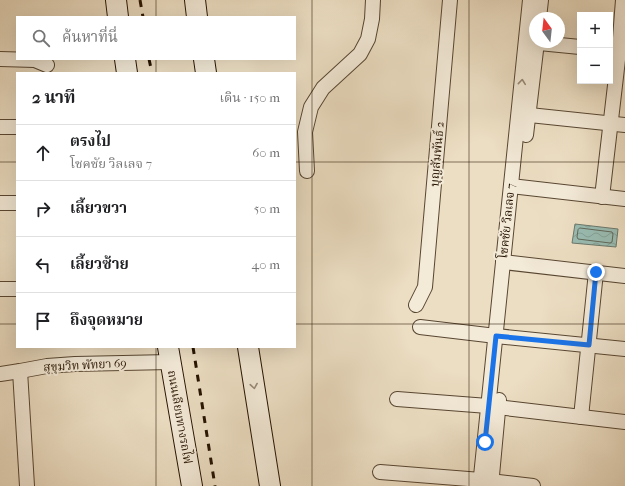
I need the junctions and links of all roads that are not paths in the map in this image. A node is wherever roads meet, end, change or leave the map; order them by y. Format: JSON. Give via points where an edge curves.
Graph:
{"nodes":[{"id":1,"x":116,"y":0,"type":"edge"},
{"id":2,"x":195,"y":0,"type":"edge"},
{"id":3,"x":373,"y":0,"type":"edge"},
{"id":4,"x":450,"y":0,"type":"edge"},
{"id":5,"x":530,"y":0,"type":"edge"},
{"id":6,"x":541,"y":0,"type":"edge"},
{"id":7,"x":623,"y":0,"type":"edge"},
{"id":8,"x":531,"y":12,"type":"edge"},
{"id":9,"x":540,"y":12,"type":"edge"},
{"id":10,"x":118,"y":16,"type":"edge"},
{"id":11,"x":197,"y":16,"type":"edge"},
{"id":12,"x":565,"y":45,"type":"edge"},
{"id":13,"x":577,"y":47,"type":"edge"},
{"id":14,"x":532,"y":48,"type":"edge"},
{"id":15,"x":618,"y":51,"type":"edge"},
{"id":16,"x":0,"y":59,"type":"edge"},
{"id":17,"x":16,"y":59,"type":"edge"},
{"id":18,"x":35,"y":60,"type":"edge"},
{"id":19,"x":125,"y":60,"type":"edge"},
{"id":20,"x":204,"y":60,"type":"edge"},
{"id":21,"x":47,"y":65,"type":"dead end"},
{"id":22,"x":127,"y":72,"type":"edge"},
{"id":23,"x":206,"y":72,"type":"edge"},
{"id":24,"x":523,"y":114,"type":"junction"},
{"id":25,"x":610,"y":123,"type":"junction"},
{"id":26,"x":625,"y":125,"type":"edge"},
{"id":27,"x":0,"y":127,"type":"edge"},
{"id":28,"x":16,"y":127,"type":"edge"},
{"id":29,"x":307,"y":171,"type":"dead end"},
{"id":30,"x":515,"y":186,"type":"junction"},
{"id":31,"x":602,"y":197,"type":"junction"},
{"id":32,"x":625,"y":199,"type":"edge"},
{"id":33,"x":0,"y":203,"type":"edge"},
{"id":34,"x":16,"y":203,"type":"edge"},
{"id":35,"x":507,"y":262,"type":"junction"},
{"id":36,"x":596,"y":272,"type":"junction"},
{"id":37,"x":625,"y":276,"type":"edge"},
{"id":38,"x":0,"y":289,"type":"edge"},
{"id":39,"x":16,"y":290,"type":"edge"},
{"id":40,"x":416,"y":305,"type":"dead end"},
{"id":41,"x":420,"y":327,"type":"dead end"},
{"id":42,"x":500,"y":336,"type":"junction"},
{"id":43,"x":589,"y":345,"type":"junction"},
{"id":44,"x":248,"y":348,"type":"edge"},
{"id":45,"x":625,"y":349,"type":"edge"},
{"id":46,"x":169,"y":355,"type":"edge"},
{"id":47,"x":20,"y":371,"type":"junction"},
{"id":48,"x":0,"y":374,"type":"edge"},
{"id":49,"x":397,"y":399,"type":"dead end"},
{"id":50,"x":493,"y":407,"type":"junction"},
{"id":51,"x":581,"y":417,"type":"junction"},
{"id":52,"x":625,"y":422,"type":"edge"},
{"id":53,"x":380,"y":472,"type":"dead end"},
{"id":54,"x":486,"y":483,"type":"edge"},
{"id":55,"x":27,"y":486,"type":"edge"},
{"id":56,"x":192,"y":486,"type":"edge"},
{"id":57,"x":270,"y":486,"type":"edge"},
{"id":58,"x":533,"y":486,"type":"edge"}],
"edges":[{"from":1,"to":10,"type":"street"},
{"from":2,"to":11,"type":"street"},
{"from":3,"to":29,"type":"street","via":[[368,40],[360,54],[323,88],[311,107],[305,132]]},
{"from":4,"to":40,"type":"street","name":"บุญสัมพันธ์ 2","via":[[425,287]]},
{"from":5,"to":8,"type":"street","name":"โชคชัย วิลเลจ 7"},
{"from":6,"to":9,"type":"street"},
{"from":7,"to":15,"type":"street"},
{"from":12,"to":13,"type":"street"},
{"from":14,"to":24,"type":"street","name":"โชคชัย วิลเลจ 7"},
{"from":15,"to":25,"type":"street"},
{"from":16,"to":17,"type":"street"},
{"from":18,"to":21,"type":"street"},
{"from":19,"to":22,"type":"street"},
{"from":20,"to":23,"type":"street"},
{"from":24,"to":25,"type":"street"},
{"from":24,"to":30,"type":"street","name":"โชคชัย วิลเลจ 7"},
{"from":25,"to":26,"type":"street"},
{"from":25,"to":31,"type":"street"},
{"from":27,"to":28,"type":"street"},
{"from":30,"to":31,"type":"street"},
{"from":30,"to":35,"type":"street","name":"โชคชัย วิลเลจ 7"},
{"from":31,"to":32,"type":"street"},
{"from":33,"to":34,"type":"street"},
{"from":35,"to":36,"type":"street"},
{"from":35,"to":42,"type":"street","name":"โชคชัย วิลเลจ 7"},
{"from":36,"to":37,"type":"street"},
{"from":36,"to":43,"type":"street"},
{"from":38,"to":39,"type":"street"},
{"from":41,"to":42,"type":"street"},
{"from":42,"to":43,"type":"street"},
{"from":42,"to":50,"type":"street","name":"โชคชัย วิลเลจ 7"},
{"from":43,"to":45,"type":"street"},
{"from":43,"to":51,"type":"street"},
{"from":44,"to":57,"type":"street","one_way":true},
{"from":46,"to":47,"type":"street","name":"สุขุมวิท พัทยา 69","via":[[47,366]]},
{"from":46,"to":56,"type":"street","name":"ถนนเลียบทางรถไฟ"},
{"from":47,"to":48,"type":"street","name":"สุขุมวิท พัทยา 69"},
{"from":47,"to":55,"type":"street"},
{"from":49,"to":50,"type":"street"},
{"from":50,"to":51,"type":"street"},
{"from":50,"to":54,"type":"street","name":"โชคชัย วิลเลจ 7"},
{"from":51,"to":52,"type":"street"},
{"from":53,"to":54,"type":"street"},
{"from":54,"to":58,"type":"street"}]}
